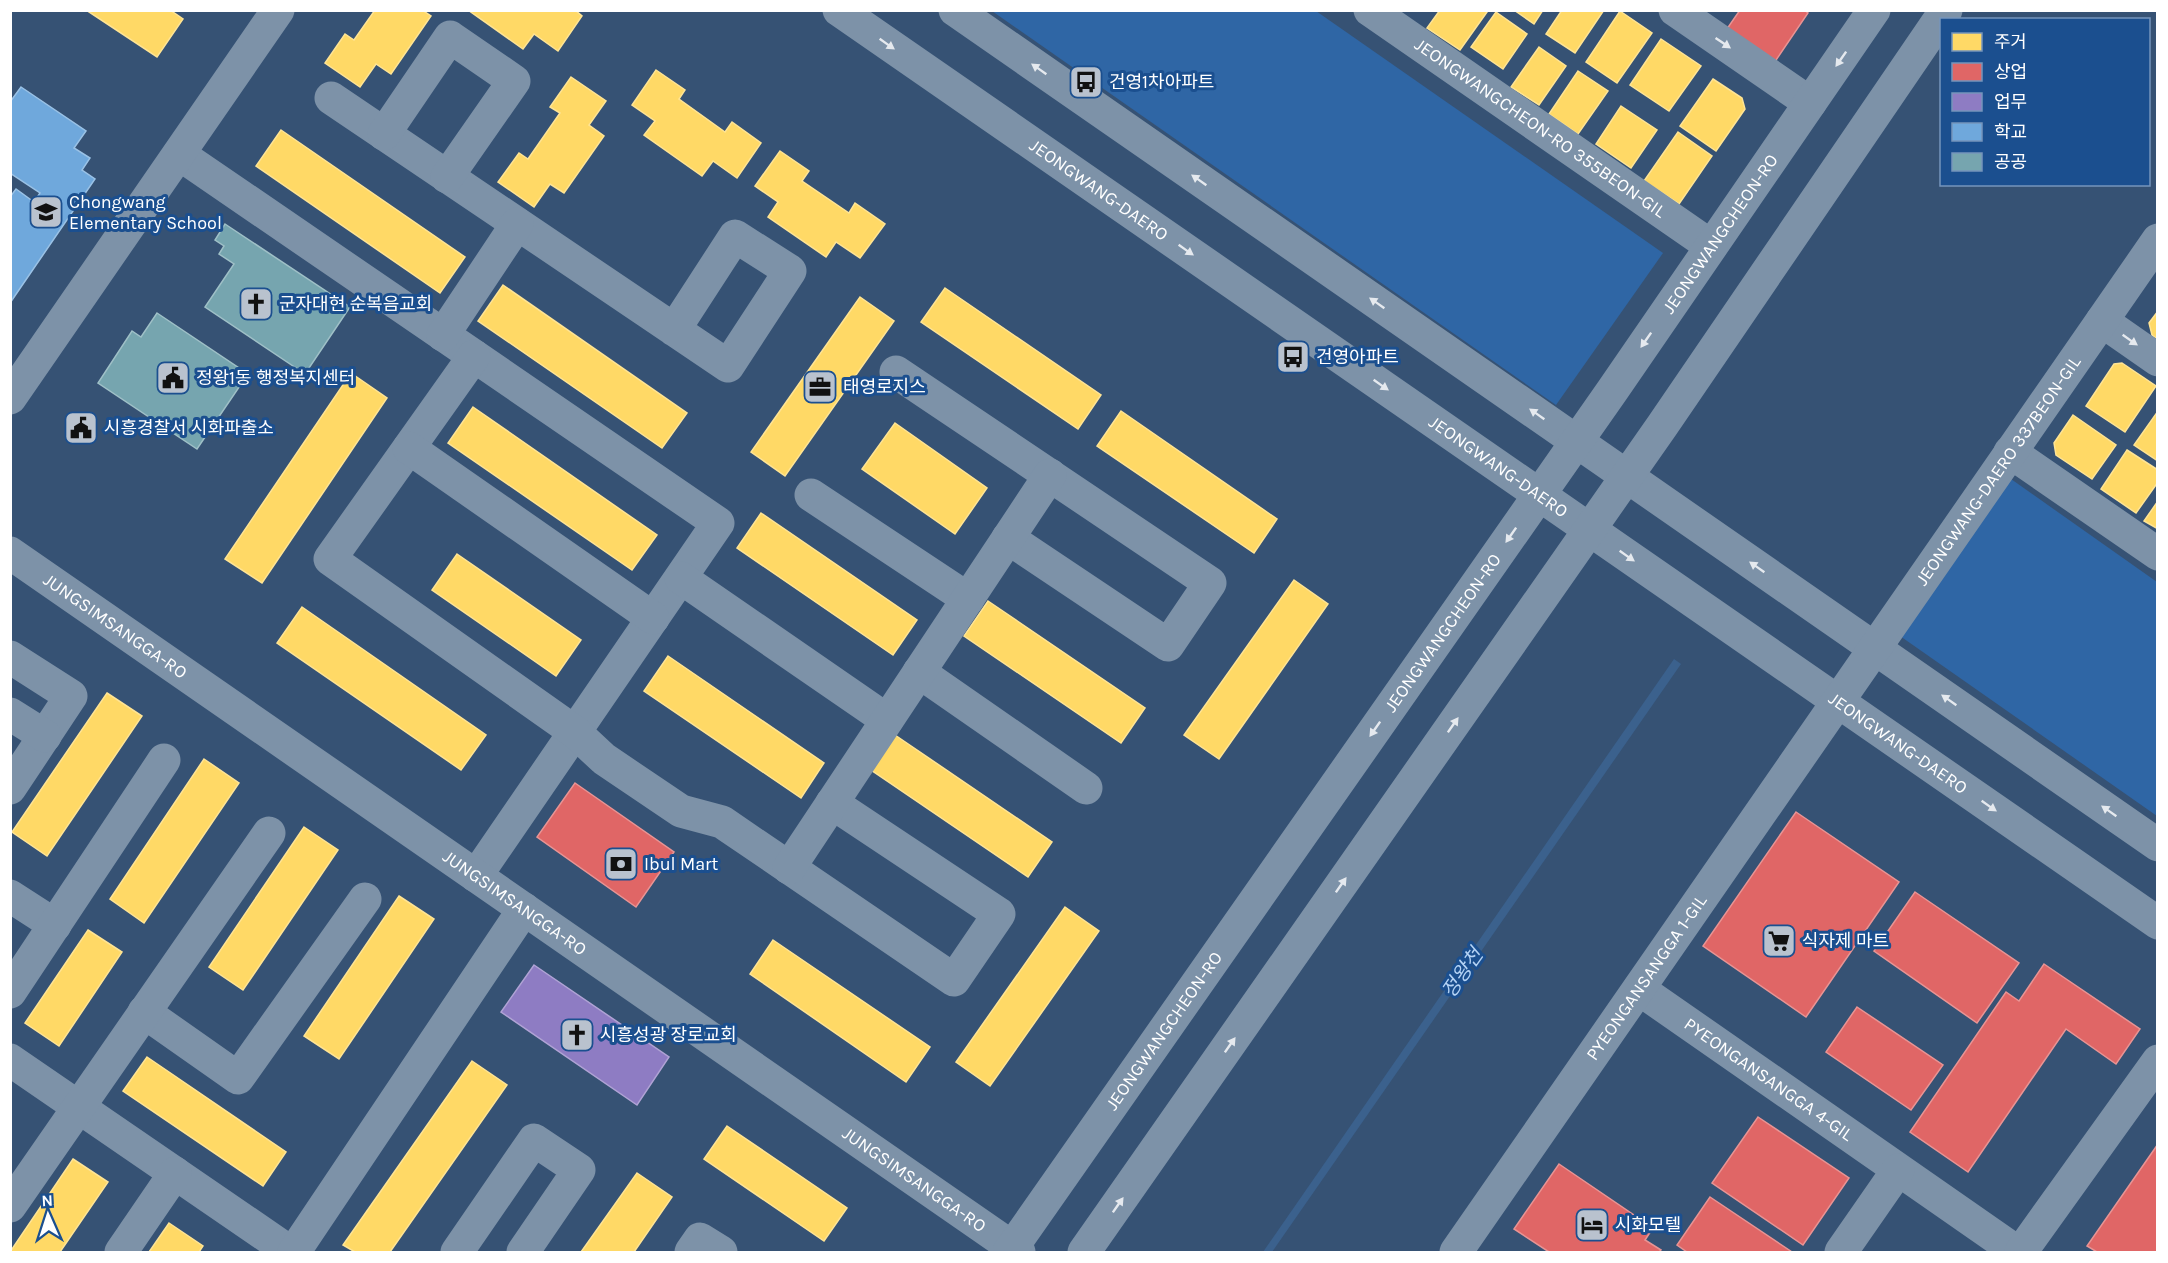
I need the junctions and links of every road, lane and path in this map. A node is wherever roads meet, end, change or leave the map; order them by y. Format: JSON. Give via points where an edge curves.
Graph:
{"nodes":[{"id":1,"x":278,"y":10,"type":"edge"},
{"id":2,"x":839,"y":10,"type":"edge"},
{"id":3,"x":955,"y":10,"type":"edge"},
{"id":4,"x":1370,"y":10,"type":"edge"},
{"id":5,"x":1874,"y":10,"type":"edge"},
{"id":6,"x":1682,"y":13,"type":"edge"},
{"id":7,"x":1940,"y":19,"type":"edge"},
{"id":8,"x":331,"y":98,"type":"dead end"},
{"id":9,"x":1810,"y":103,"type":"junction"},
{"id":10,"x":384,"y":134,"type":"junction"},
{"id":11,"x":179,"y":154,"type":"junction"},
{"id":12,"x":447,"y":177,"type":"junction"},
{"id":13,"x":517,"y":224,"type":"junction"},
{"id":14,"x":2157,"y":240,"type":"edge"},
{"id":15,"x":1711,"y":246,"type":"junction"},
{"id":16,"x":2102,"y":321,"type":"junction"},
{"id":17,"x":674,"y":330,"type":"dead end"},
{"id":18,"x":443,"y":335,"type":"junction"},
{"id":19,"x":474,"y":356,"type":"junction"},
{"id":20,"x":2157,"y":360,"type":"edge"},
{"id":21,"x":896,"y":372,"type":"dead end"},
{"id":22,"x":10,"y":398,"type":"edge"},
{"id":23,"x":1576,"y":441,"type":"junction"},
{"id":24,"x":409,"y":448,"type":"junction"},
{"id":25,"x":2010,"y":452,"type":"junction"},
{"id":26,"x":1050,"y":475,"type":"junction"},
{"id":27,"x":1627,"y":477,"type":"junction"},
{"id":28,"x":811,"y":495,"type":"dead end"},
{"id":29,"x":1539,"y":495,"type":"junction"},
{"id":30,"x":1589,"y":530,"type":"junction"},
{"id":31,"x":1008,"y":538,"type":"junction"},
{"id":32,"x":10,"y":552,"type":"edge"},
{"id":33,"x":2157,"y":554,"type":"edge"},
{"id":34,"x":681,"y":578,"type":"junction"},
{"id":35,"x":968,"y":599,"type":"junction"},
{"id":36,"x":653,"y":618,"type":"junction"},
{"id":37,"x":1874,"y":648,"type":"junction"},
{"id":38,"x":10,"y":657,"type":"edge"},
{"id":39,"x":919,"y":672,"type":"junction"},
{"id":40,"x":1838,"y":702,"type":"junction"},
{"id":41,"x":10,"y":714,"type":"edge"},
{"id":42,"x":887,"y":720,"type":"junction"},
{"id":43,"x":575,"y":732,"type":"junction"},
{"id":44,"x":45,"y":736,"type":"junction"},
{"id":45,"x":164,"y":760,"type":"dead end"},
{"id":46,"x":10,"y":788,"type":"edge"},
{"id":47,"x":1086,"y":788,"type":"dead end"},
{"id":48,"x":832,"y":803,"type":"junction"},
{"id":49,"x":269,"y":833,"type":"dead end"},
{"id":50,"x":2157,"y":845,"type":"edge"},
{"id":51,"x":789,"y":868,"type":"junction"},
{"id":52,"x":476,"y":876,"type":"junction"},
{"id":53,"x":10,"y":896,"type":"edge"},
{"id":54,"x":365,"y":899,"type":"dead end"},
{"id":55,"x":524,"y":909,"type":"junction"},
{"id":56,"x":2157,"y":923,"type":"edge"},
{"id":57,"x":55,"y":925,"type":"junction"},
{"id":58,"x":1639,"y":989,"type":"junction"},
{"id":59,"x":10,"y":992,"type":"edge"},
{"id":60,"x":144,"y":1012,"type":"junction"},
{"id":61,"x":10,"y":1060,"type":"edge"},
{"id":62,"x":2157,"y":1061,"type":"edge"},
{"id":63,"x":79,"y":1107,"type":"junction"},
{"id":64,"x":1898,"y":1170,"type":"junction"},
{"id":65,"x":175,"y":1173,"type":"junction"},
{"id":66,"x":10,"y":1206,"type":"edge"},
{"id":67,"x":1014,"y":1251,"type":"edge"},
{"id":68,"x":121,"y":1252,"type":"edge"},
{"id":69,"x":292,"y":1252,"type":"edge"},
{"id":70,"x":457,"y":1252,"type":"edge"},
{"id":71,"x":523,"y":1252,"type":"edge"},
{"id":72,"x":691,"y":1252,"type":"edge"},
{"id":73,"x":721,"y":1252,"type":"edge"},
{"id":74,"x":1084,"y":1252,"type":"edge"},
{"id":75,"x":1456,"y":1252,"type":"edge"},
{"id":76,"x":1841,"y":1252,"type":"edge"},
{"id":77,"x":2019,"y":1252,"type":"edge"}],
"edges":[{"from":1,"to":11,"type":"street"},
{"from":2,"to":29,"type":"street","name":"JEONGWANG-DAERO","one_way":true},
{"from":23,"to":3,"type":"street","one_way":true},
{"from":4,"to":15,"type":"street","name":"JEONGWANGCHEON-RO 355BEON-GIL"},
{"from":5,"to":9,"type":"street","name":"JEONGWANGCHEON-RO","one_way":true},
{"from":6,"to":9,"type":"street","one_way":true},
{"from":7,"to":27,"type":"street"},
{"from":8,"to":10,"type":"street"},
{"from":9,"to":15,"type":"street","name":"JEONGWANGCHEON-RO"},
{"from":10,"to":12,"type":"street"},
{"from":10,"to":12,"type":"street","via":[[450,37],[514,81]]},
{"from":11,"to":18,"type":"street"},
{"from":11,"to":22,"type":"street"},
{"from":12,"to":13,"type":"street"},
{"from":13,"to":17,"type":"street"},
{"from":13,"to":18,"type":"street"},
{"from":14,"to":16,"type":"street","name":"JEONGWANG-DAERO 337BEON-GIL"},
{"from":15,"to":23,"type":"street","name":"JEONGWANGCHEON-RO","one_way":true},
{"from":16,"to":20,"type":"street","one_way":true},
{"from":16,"to":25,"type":"street","name":"JEONGWANG-DAERO 337BEON-GIL"},
{"from":18,"to":19,"type":"street"},
{"from":19,"to":24,"type":"street"},
{"from":19,"to":34,"type":"street","via":[[718,523]]},
{"from":21,"to":26,"type":"street"},
{"from":23,"to":27,"type":"street"},
{"from":23,"to":29,"type":"street","name":"JEONGWANGCHEON-RO"},
{"from":24,"to":36,"type":"street"},
{"from":24,"to":43,"type":"street","via":[[330,559]]},
{"from":25,"to":33,"type":"street"},
{"from":25,"to":37,"type":"street","name":"JEONGWANG-DAERO 337BEON-GIL"},
{"from":26,"to":31,"type":"street"},
{"from":26,"to":31,"type":"street","via":[[1210,583],[1168,645]]},
{"from":27,"to":30,"type":"street"},
{"from":37,"to":27,"type":"street","one_way":true},
{"from":28,"to":35,"type":"street"},
{"from":29,"to":30,"type":"street","name":"JEONGWANG-DAERO"},
{"from":29,"to":67,"type":"street","name":"JEONGWANGCHEON-RO","one_way":true},
{"from":30,"to":40,"type":"street","name":"JEONGWANG-DAERO","one_way":true},
{"from":74,"to":30,"type":"street","one_way":true},
{"from":31,"to":35,"type":"street"},
{"from":32,"to":52,"type":"street","name":"JUNGSIMSANGGA-RO"},
{"from":34,"to":36,"type":"street"},
{"from":34,"to":42,"type":"street"},
{"from":35,"to":39,"type":"street"},
{"from":36,"to":43,"type":"street"},
{"from":37,"to":40,"type":"street","name":"JEONGWANG-DAERO 337BEON-GIL"},
{"from":50,"to":37,"type":"street","one_way":true},
{"from":38,"to":44,"type":"street","via":[[71,696]]},
{"from":39,"to":42,"type":"street"},
{"from":39,"to":47,"type":"street"},
{"from":40,"to":56,"type":"street","name":"JEONGWANG-DAERO","one_way":true},
{"from":40,"to":58,"type":"street","name":"PYEONGANSANGGA 1-GIL"},
{"from":41,"to":44,"type":"street"},
{"from":42,"to":48,"type":"street"},
{"from":43,"to":51,"type":"street","via":[[604,759],[681,811],[722,822]]},
{"from":43,"to":52,"type":"street"},
{"from":44,"to":46,"type":"street"},
{"from":45,"to":57,"type":"street"},
{"from":48,"to":51,"type":"street"},
{"from":48,"to":51,"type":"street","via":[[999,914],[954,980]]},
{"from":49,"to":60,"type":"street"},
{"from":52,"to":55,"type":"street","name":"JUNGSIMSANGGA-RO"},
{"from":53,"to":57,"type":"street"},
{"from":54,"to":60,"type":"street","via":[[238,1078]]},
{"from":55,"to":67,"type":"street","name":"JUNGSIMSANGGA-RO"},
{"from":55,"to":69,"type":"street"},
{"from":57,"to":59,"type":"street"},
{"from":58,"to":64,"type":"street","name":"PYEONGANSANGGA 4-GIL"},
{"from":58,"to":75,"type":"street","name":"PYEONGANSANGGA 1-GIL"},
{"from":60,"to":63,"type":"street"},
{"from":61,"to":63,"type":"street"},
{"from":62,"to":77,"type":"street"},
{"from":63,"to":65,"type":"street"},
{"from":63,"to":66,"type":"street"},
{"from":64,"to":76,"type":"street"},
{"from":64,"to":77,"type":"street","name":"PYEONGANSANGGA 4-GIL"},
{"from":65,"to":68,"type":"street"},
{"from":65,"to":69,"type":"street"},
{"from":70,"to":71,"type":"street","via":[[534,1140],[579,1170]]},
{"from":72,"to":73,"type":"street","via":[[700,1239]]}]}
